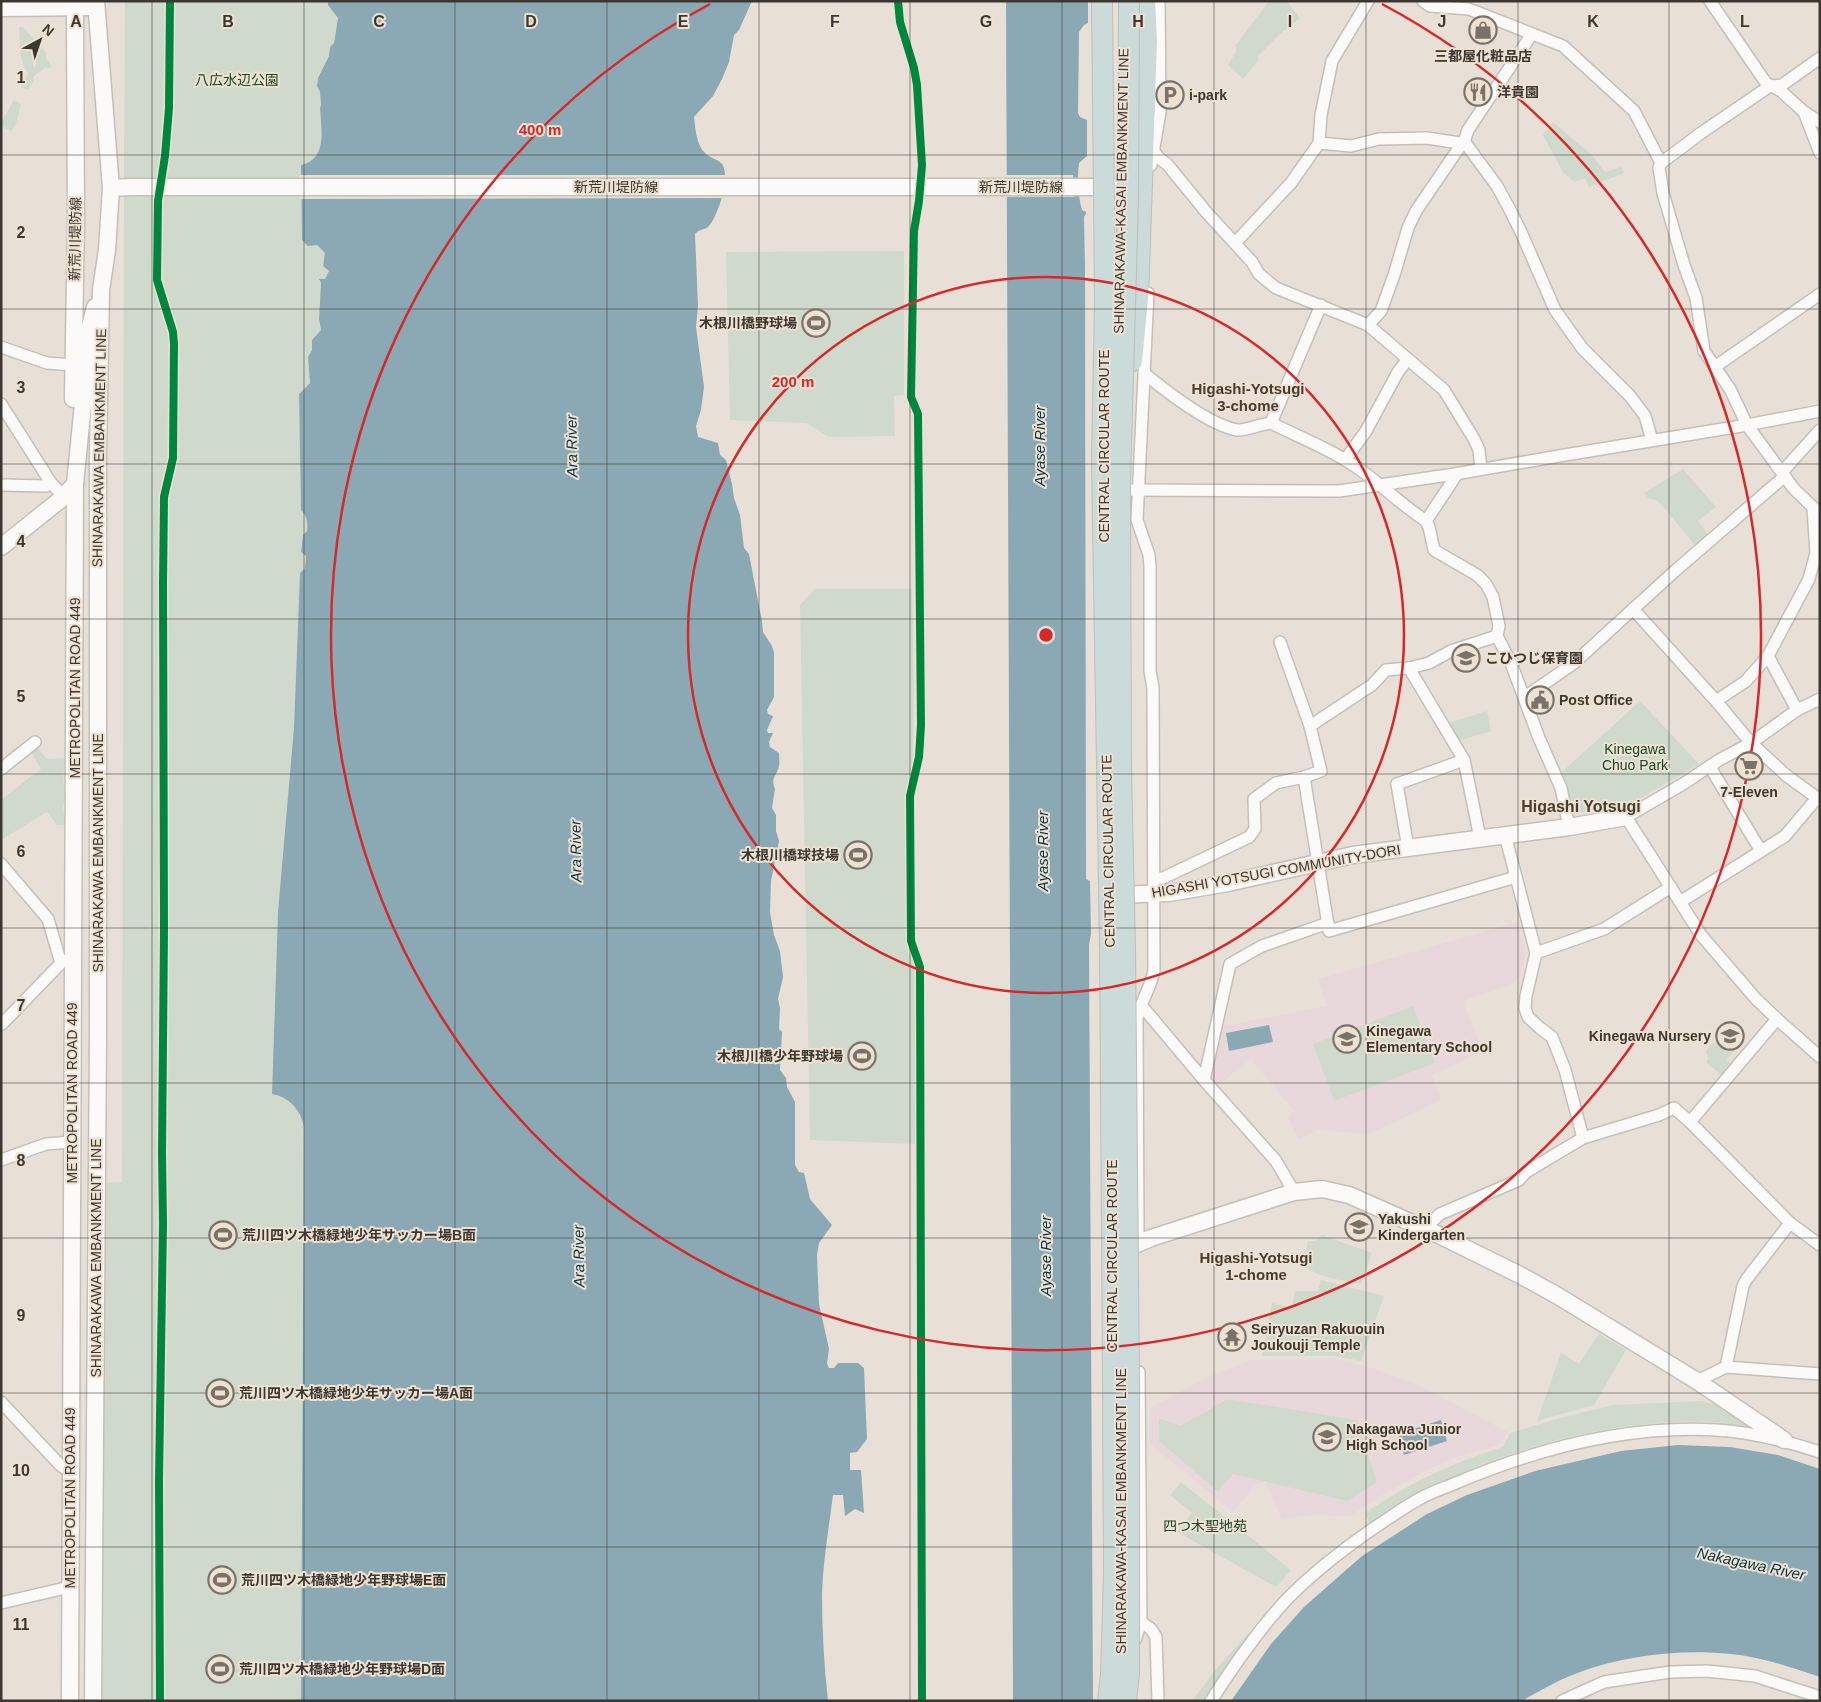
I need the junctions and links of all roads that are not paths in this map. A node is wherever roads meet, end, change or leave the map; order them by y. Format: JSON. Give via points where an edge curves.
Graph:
{"nodes":[{"id":1,"x":1102,"y":1,"type":"edge"},
{"id":2,"x":1111,"y":1,"type":"edge"},
{"id":3,"x":1124,"y":1,"type":"edge"},
{"id":4,"x":1129,"y":1,"type":"edge"},
{"id":5,"x":1145,"y":1,"type":"edge"},
{"id":6,"x":1159,"y":1,"type":"edge"},
{"id":7,"x":1368,"y":1,"type":"edge"},
{"id":8,"x":1423,"y":1,"type":"edge"},
{"id":9,"x":1710,"y":1,"type":"edge"},
{"id":10,"x":96,"y":4,"type":"edge"},
{"id":11,"x":1,"y":8,"type":"edge"},
{"id":12,"x":75,"y":18,"type":"dead end"},
{"id":13,"x":1532,"y":34,"type":"junction"},
{"id":14,"x":1820,"y":58,"type":"edge"},
{"id":15,"x":1770,"y":86,"type":"junction"},
{"id":16,"x":1804,"y":112,"type":"junction"},
{"id":17,"x":1820,"y":122,"type":"edge"},
{"id":18,"x":1319,"y":143,"type":"junction"},
{"id":19,"x":1461,"y":144,"type":"junction"},
{"id":20,"x":1153,"y":150,"type":"junction"},
{"id":21,"x":1820,"y":153,"type":"edge"},
{"id":22,"x":1661,"y":163,"type":"junction"},
{"id":23,"x":1121,"y":187,"type":"junction"},
{"id":24,"x":111,"y":188,"type":"junction"},
{"id":25,"x":1235,"y":244,"type":"junction"},
{"id":26,"x":101,"y":290,"type":"junction"},
{"id":27,"x":1820,"y":294,"type":"edge"},
{"id":28,"x":1105,"y":301,"type":"junction"},
{"id":29,"x":1321,"y":305,"type":"junction"},
{"id":30,"x":1368,"y":325,"type":"junction"},
{"id":31,"x":1,"y":347,"type":"edge"},
{"id":32,"x":1408,"y":359,"type":"junction"},
{"id":33,"x":73,"y":365,"type":"junction"},
{"id":34,"x":1716,"y":366,"type":"junction"},
{"id":35,"x":1145,"y":374,"type":"junction"},
{"id":36,"x":1,"y":404,"type":"edge"},
{"id":37,"x":1820,"y":411,"type":"edge"},
{"id":38,"x":1271,"y":423,"type":"junction"},
{"id":39,"x":1747,"y":425,"type":"junction"},
{"id":40,"x":1820,"y":430,"type":"edge"},
{"id":41,"x":1652,"y":440,"type":"junction"},
{"id":42,"x":77,"y":459,"type":"junction"},
{"id":43,"x":1345,"y":460,"type":"junction"},
{"id":44,"x":1481,"y":469,"type":"junction"},
{"id":45,"x":1456,"y":474,"type":"junction"},
{"id":46,"x":1783,"y":474,"type":"junction"},
{"id":47,"x":51,"y":482,"type":"junction"},
{"id":48,"x":1,"y":485,"type":"edge"},
{"id":49,"x":1379,"y":485,"type":"junction"},
{"id":50,"x":1125,"y":488,"type":"junction"},
{"id":51,"x":69,"y":490,"type":"junction"},
{"id":52,"x":1816,"y":511,"type":"edge"},
{"id":53,"x":1426,"y":522,"type":"junction"},
{"id":54,"x":1,"y":547,"type":"edge"},
{"id":55,"x":1633,"y":609,"type":"junction"},
{"id":56,"x":1497,"y":636,"type":"junction"},
{"id":57,"x":1280,"y":642,"type":"dead end"},
{"id":58,"x":1768,"y":656,"type":"junction"},
{"id":59,"x":1409,"y":668,"type":"junction"},
{"id":60,"x":1525,"y":697,"type":"junction"},
{"id":61,"x":1820,"y":699,"type":"edge"},
{"id":62,"x":1716,"y":701,"type":"junction"},
{"id":63,"x":1797,"y":710,"type":"junction"},
{"id":64,"x":1310,"y":726,"type":"junction"},
{"id":65,"x":35,"y":742,"type":"dead end"},
{"id":66,"x":1751,"y":743,"type":"junction"},
{"id":67,"x":1464,"y":760,"type":"junction"},
{"id":68,"x":1710,"y":768,"type":"junction"},
{"id":69,"x":1,"y":769,"type":"edge"},
{"id":70,"x":1304,"y":777,"type":"junction"},
{"id":71,"x":1818,"y":799,"type":"edge"},
{"id":72,"x":1626,"y":817,"type":"junction"},
{"id":73,"x":1570,"y":827,"type":"junction"},
{"id":74,"x":1504,"y":835,"type":"junction"},
{"id":75,"x":1480,"y":838,"type":"junction"},
{"id":76,"x":1408,"y":848,"type":"junction"},
{"id":77,"x":1761,"y":851,"type":"junction"},
{"id":78,"x":1317,"y":862,"type":"junction"},
{"id":79,"x":1,"y":864,"type":"edge"},
{"id":80,"x":1516,"y":877,"type":"junction"},
{"id":81,"x":1154,"y":878,"type":"junction"},
{"id":82,"x":1671,"y":887,"type":"junction"},
{"id":83,"x":1117,"y":895,"type":"junction"},
{"id":84,"x":1154,"y":895,"type":"junction"},
{"id":85,"x":1680,"y":902,"type":"junction"},
{"id":86,"x":1328,"y":923,"type":"junction"},
{"id":87,"x":1536,"y":953,"type":"junction"},
{"id":88,"x":68,"y":961,"type":"junction"},
{"id":89,"x":1118,"y":999,"type":"junction"},
{"id":90,"x":1144,"y":1000,"type":"junction"},
{"id":91,"x":1777,"y":1019,"type":"junction"},
{"id":92,"x":2,"y":1024,"type":"edge"},
{"id":93,"x":1820,"y":1057,"type":"edge"},
{"id":94,"x":1204,"y":1080,"type":"junction"},
{"id":95,"x":1690,"y":1122,"type":"junction"},
{"id":96,"x":1583,"y":1138,"type":"junction"},
{"id":97,"x":72,"y":1142,"type":"junction"},
{"id":98,"x":1,"y":1160,"type":"edge"},
{"id":99,"x":1294,"y":1192,"type":"junction"},
{"id":100,"x":1790,"y":1224,"type":"junction"},
{"id":101,"x":1425,"y":1228,"type":"junction"},
{"id":102,"x":1138,"y":1243,"type":"junction"},
{"id":103,"x":1820,"y":1244,"type":"edge"},
{"id":104,"x":1120,"y":1251,"type":"junction"},
{"id":105,"x":1726,"y":1366,"type":"junction"},
{"id":106,"x":1820,"y":1374,"type":"edge"},
{"id":107,"x":1697,"y":1380,"type":"junction"},
{"id":108,"x":1,"y":1402,"type":"edge"},
{"id":109,"x":1784,"y":1440,"type":"junction"},
{"id":110,"x":1820,"y":1452,"type":"edge"},
{"id":111,"x":71,"y":1472,"type":"junction"},
{"id":112,"x":70,"y":1587,"type":"junction"},
{"id":113,"x":1,"y":1604,"type":"edge"},
{"id":114,"x":1141,"y":1622,"type":"junction"},
{"id":115,"x":1122,"y":1660,"type":"junction"},
{"id":116,"x":1820,"y":1697,"type":"edge"},
{"id":117,"x":70,"y":1701,"type":"edge"},
{"id":118,"x":93,"y":1701,"type":"edge"},
{"id":119,"x":1108,"y":1701,"type":"edge"},
{"id":120,"x":1121,"y":1701,"type":"edge"},
{"id":121,"x":1126,"y":1701,"type":"edge"},
{"id":122,"x":1158,"y":1701,"type":"edge"},
{"id":123,"x":1211,"y":1701,"type":"edge"},
{"id":124,"x":1562,"y":1701,"type":"edge"}],
"edges":[{"from":1,"to":28,"type":"highway","name":"CENTRAL CIRCULAR ROUTE","bridge":true},
{"from":2,"to":28,"type":"highway","bridge":true},
{"from":3,"to":23,"type":"main road","name":"SHINARAKAWA-KASAI EMBANKMENT LINE"},
{"from":4,"to":50,"type":"highway","name":"CENTRAL CIRCULAR ROUTE","bridge":true},
{"from":5,"to":50,"type":"highway","bridge":true,"via":[[1147,41],[1138,298]]},
{"from":6,"to":20,"type":"street","via":[[1160,112]]},
{"from":7,"to":18,"type":"street","via":[[1332,62]]},
{"from":8,"to":13,"type":"street","via":[[1430,6],[1469,9]]},
{"from":9,"to":15,"type":"street"},
{"from":10,"to":11,"type":"main road"},
{"from":10,"to":24,"type":"main road","name":"SHINARAKAWA EMBANKMENT LINE"},
{"from":12,"to":33,"type":"main road","name":"新荒川堤防線"},
{"from":13,"to":19,"type":"street"},
{"from":13,"to":22,"type":"street","via":[[1563,46],[1634,111]]},
{"from":14,"to":15,"type":"street","via":[[1782,85]]},
{"from":15,"to":16,"type":"street","via":[[1781,91]]},
{"from":15,"to":22,"type":"street"},
{"from":16,"to":17,"type":"street"},
{"from":16,"to":21,"type":"street"},
{"from":18,"to":19,"type":"street","via":[[1351,146],[1379,140],[1426,138]]},
{"from":18,"to":25,"type":"street","via":[[1291,183]]},
{"from":19,"to":30,"type":"street","via":[[1416,211],[1381,311]]},
{"from":19,"to":41,"type":"street","via":[[1466,144],[1497,186],[1555,310],[1582,348],[1630,396],[1645,416]]},
{"from":20,"to":25,"type":"street"},
{"from":20,"to":35,"type":"street"},
{"from":22,"to":34,"type":"street","via":[[1663,193],[1696,298],[1704,351]]},
{"from":23,"to":24,"type":"main road","name":"新荒川堤防線"},
{"from":23,"to":50,"type":"main road","name":"SHINARAKAWA-KASAI EMBANKMENT LINE","via":[[1118,364]]},
{"from":24,"to":26,"type":"main road","name":"SHINARAKAWA EMBANKMENT LINE"},
{"from":25,"to":29,"type":"street","via":[[1259,274],[1276,288]]},
{"from":26,"to":42,"type":"main road","name":"新荒川堤防線","via":[[86,339]]},
{"from":26,"to":118,"type":"main road","name":"SHINARAKAWA EMBANKMENT LINE"},
{"from":27,"to":34,"type":"street"},
{"from":28,"to":119,"type":"highway","name":"CENTRAL CIRCULAR ROUTE","bridge":true,"via":[[1102,461],[1114,1544]]},
{"from":29,"to":30,"type":"street"},
{"from":29,"to":38,"type":"street"},
{"from":30,"to":32,"type":"street"},
{"from":31,"to":33,"type":"street","via":[[47,363]]},
{"from":32,"to":43,"type":"street"},
{"from":32,"to":44,"type":"street","via":[[1444,390],[1474,439]]},
{"from":33,"to":42,"type":"main road","name":"新荒川堤防線","via":[[72,421]]},
{"from":34,"to":39,"type":"street"},
{"from":35,"to":38,"type":"street","via":[[1206,418],[1238,431]]},
{"from":35,"to":50,"type":"street"},
{"from":36,"to":47,"type":"street"},
{"from":37,"to":39,"type":"street"},
{"from":38,"to":43,"type":"street"},
{"from":39,"to":41,"type":"street"},
{"from":39,"to":46,"type":"street"},
{"from":40,"to":46,"type":"street"},
{"from":41,"to":44,"type":"street"},
{"from":42,"to":51,"type":"main road","name":"新荒川堤防線"},
{"from":43,"to":49,"type":"street"},
{"from":44,"to":45,"type":"street"},
{"from":45,"to":49,"type":"street"},
{"from":45,"to":53,"type":"street"},
{"from":46,"to":52,"type":"street"},
{"from":46,"to":55,"type":"street"},
{"from":47,"to":48,"type":"street","via":[[46,486]]},
{"from":47,"to":51,"type":"street"},
{"from":49,"to":50,"type":"street","via":[[1339,491]]},
{"from":49,"to":53,"type":"street"},
{"from":50,"to":81,"type":"street","via":[[1138,520],[1150,566]]},
{"from":50,"to":83,"type":"main road","name":"SHINARAKAWA-KASAI EMBANKMENT LINE"},
{"from":50,"to":121,"type":"highway","name":"CENTRAL CIRCULAR ROUTE","bridge":true,"via":[[1120,770],[1125,948],[1130,1574]]},
{"from":51,"to":54,"type":"main road"},
{"from":51,"to":88,"type":"main road","name":"METROPOLITAN ROAD 449"},
{"from":52,"to":58,"type":"street","via":[[1816,553],[1809,580]]},
{"from":53,"to":56,"type":"street","via":[[1434,550],[1477,575],[1486,584],[1492,597]]},
{"from":55,"to":60,"type":"street","via":[[1574,663]]},
{"from":55,"to":62,"type":"street"},
{"from":56,"to":59,"type":"street"},
{"from":56,"to":60,"type":"street"},
{"from":57,"to":64,"type":"street"},
{"from":58,"to":62,"type":"street","via":[[1746,681]]},
{"from":58,"to":63,"type":"street"},
{"from":59,"to":64,"type":"street","via":[[1386,670],[1372,685]]},
{"from":59,"to":67,"type":"street"},
{"from":60,"to":73,"type":"street","via":[[1561,788]]},
{"from":61,"to":63,"type":"street","name":"HIGASHI YOTSUGI COMMUNITY-DORI"},
{"from":62,"to":66,"type":"street"},
{"from":63,"to":66,"type":"street","name":"HIGASHI YOTSUGI COMMUNITY-DORI"},
{"from":64,"to":70,"type":"street","via":[[1322,771]]},
{"from":65,"to":69,"type":"street"},
{"from":66,"to":68,"type":"street","name":"HIGASHI YOTSUGI COMMUNITY-DORI"},
{"from":66,"to":71,"type":"street"},
{"from":67,"to":75,"type":"street"},
{"from":67,"to":76,"type":"street","via":[[1397,784]]},
{"from":68,"to":72,"type":"street","name":"HIGASHI YOTSUGI COMMUNITY-DORI"},
{"from":68,"to":77,"type":"street"},
{"from":70,"to":78,"type":"street"},
{"from":70,"to":81,"type":"street","via":[[1276,783],[1254,799],[1255,829],[1249,837],[1163,878]]},
{"from":71,"to":77,"type":"street","via":[[1785,836]]},
{"from":72,"to":73,"type":"main road","name":"HIGASHI YOTSUGI COMMUNITY-DORI"},
{"from":72,"to":82,"type":"street"},
{"from":73,"to":74,"type":"main road","name":"HIGASHI YOTSUGI COMMUNITY-DORI"},
{"from":74,"to":75,"type":"main road","name":"HIGASHI YOTSUGI COMMUNITY-DORI"},
{"from":74,"to":80,"type":"street"},
{"from":75,"to":76,"type":"main road","name":"HIGASHI YOTSUGI COMMUNITY-DORI"},
{"from":76,"to":78,"type":"main road","name":"HIGASHI YOTSUGI COMMUNITY-DORI"},
{"from":77,"to":85,"type":"street"},
{"from":78,"to":84,"type":"main road","name":"HIGASHI YOTSUGI COMMUNITY-DORI","via":[[1228,883]]},
{"from":78,"to":86,"type":"street"},
{"from":79,"to":88,"type":"street","via":[[48,919],[60,960]]},
{"from":80,"to":86,"type":"street","via":[[1329,931]]},
{"from":80,"to":87,"type":"street"},
{"from":81,"to":84,"type":"street"},
{"from":82,"to":85,"type":"street"},
{"from":82,"to":87,"type":"street","via":[[1604,929]]},
{"from":83,"to":84,"type":"main road","name":"HIGASHI YOTSUGI COMMUNITY-DORI"},
{"from":83,"to":89,"type":"main road","name":"SHINARAKAWA-KASAI EMBANKMENT LINE"},
{"from":84,"to":90,"type":"street","via":[[1154,970]]},
{"from":85,"to":91,"type":"street","via":[[1701,935]]},
{"from":86,"to":94,"type":"street","via":[[1262,946],[1230,964]]},
{"from":87,"to":96,"type":"street","via":[[1525,1008],[1528,1017],[1552,1037],[1565,1070]]},
{"from":88,"to":92,"type":"street"},
{"from":88,"to":97,"type":"main road","name":"METROPOLITAN ROAD 449"},
{"from":89,"to":90,"type":"street"},
{"from":89,"to":104,"type":"main road","name":"SHINARAKAWA-KASAI EMBANKMENT LINE"},
{"from":90,"to":94,"type":"street"},
{"from":90,"to":102,"type":"street","via":[[1137,1019]]},
{"from":91,"to":93,"type":"street"},
{"from":91,"to":95,"type":"street"},
{"from":94,"to":99,"type":"street","via":[[1276,1161]]},
{"from":95,"to":96,"type":"street","via":[[1674,1108]]},
{"from":95,"to":100,"type":"street"},
{"from":96,"to":101,"type":"street","via":[[1526,1172],[1519,1180],[1440,1214]]},
{"from":97,"to":98,"type":"street","via":[[46,1144]]},
{"from":97,"to":111,"type":"main road","name":"METROPOLITAN ROAD 449"},
{"from":99,"to":101,"type":"main road","via":[[1335,1191]]},
{"from":99,"to":102,"type":"main road"},
{"from":100,"to":103,"type":"street"},
{"from":100,"to":105,"type":"street","via":[[1743,1286]]},
{"from":101,"to":107,"type":"main road","via":[[1558,1296]]},
{"from":102,"to":104,"type":"main road"},
{"from":102,"to":114,"type":"street"},
{"from":104,"to":115,"type":"main road","name":"SHINARAKAWA-KASAI EMBANKMENT LINE"},
{"from":105,"to":106,"type":"street"},
{"from":105,"to":107,"type":"street"},
{"from":107,"to":109,"type":"main road"},
{"from":108,"to":111,"type":"street","via":[[60,1465]]},
{"from":109,"to":110,"type":"street"},
{"from":109,"to":123,"type":"street","via":[[1718,1430],[1638,1432],[1529,1456],[1420,1498],[1337,1555],[1288,1599],[1238,1659]]},
{"from":111,"to":112,"type":"main road","name":"METROPOLITAN ROAD 449"},
{"from":112,"to":113,"type":"street"},
{"from":112,"to":117,"type":"main road","name":"METROPOLITAN ROAD 449"},
{"from":114,"to":115,"type":"street","via":[[1130,1651]]},
{"from":114,"to":122,"type":"street","via":[[1156,1637]]},
{"from":115,"to":120,"type":"main road","name":"SHINARAKAWA-KASAI EMBANKMENT LINE"},
{"from":116,"to":124,"type":"street","via":[[1755,1676],[1707,1671],[1670,1672],[1604,1682]]}]}
